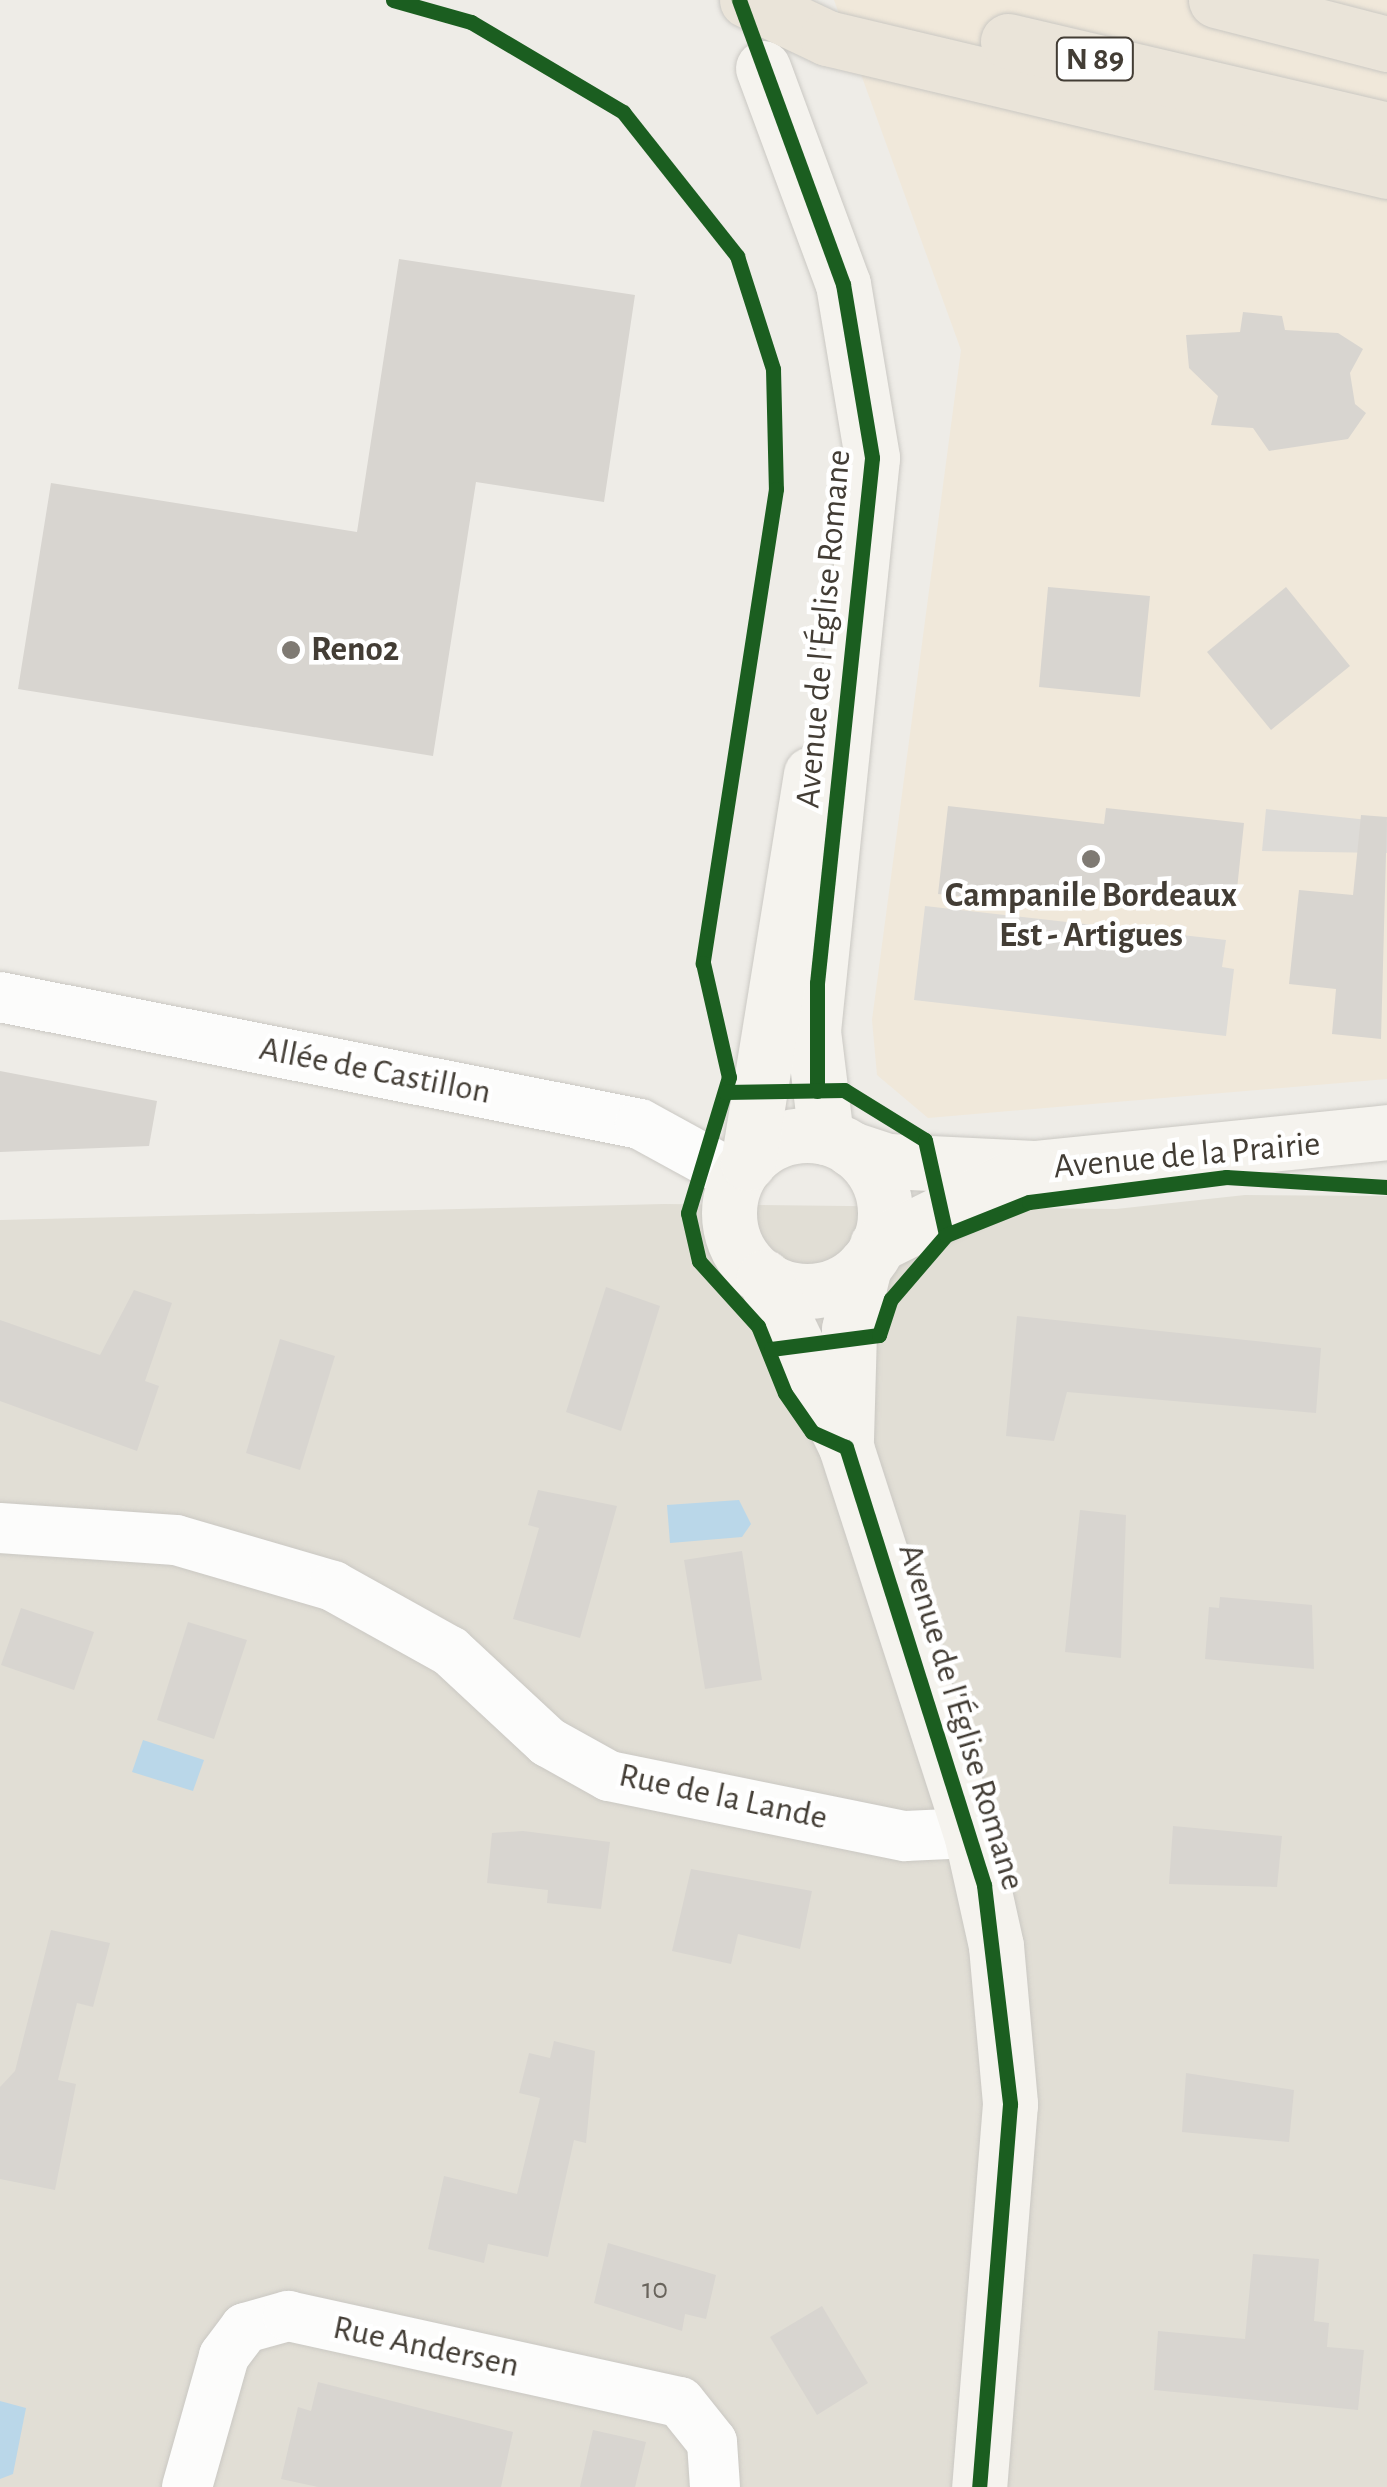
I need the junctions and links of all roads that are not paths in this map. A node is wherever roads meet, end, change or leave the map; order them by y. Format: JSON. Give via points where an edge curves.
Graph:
{"nodes":[{"id":1,"x":746,"y":0,"type":"edge"},
{"id":2,"x":799,"y":0,"type":"edge"},
{"id":3,"x":1216,"y":0,"type":"edge"},
{"id":4,"x":1352,"y":0,"type":"edge"},
{"id":5,"x":1387,"y":9,"type":"edge"},
{"id":6,"x":1387,"y":44,"type":"edge"},
{"id":7,"x":764,"y":68,"type":"dead end"},
{"id":8,"x":1387,"y":130,"type":"edge"},
{"id":9,"x":1387,"y":171,"type":"edge"},
{"id":10,"x":854,"y":638,"type":"junction"},
{"id":11,"x":0,"y":997,"type":"edge"},
{"id":12,"x":839,"y":1144,"type":"junction"},
{"id":13,"x":1372,"y":1144,"type":"edge"},
{"id":14,"x":1034,"y":1168,"type":"junction"},
{"id":15,"x":742,"y":1170,"type":"junction"},
{"id":16,"x":871,"y":1255,"type":"junction"},
{"id":17,"x":764,"y":1277,"type":"junction"},
{"id":18,"x":846,"y":1447,"type":"junction"},
{"id":19,"x":0,"y":1528,"type":"edge"},
{"id":20,"x":970,"y":1832,"type":"junction"},
{"id":21,"x":187,"y":2487,"type":"edge"},
{"id":22,"x":715,"y":2487,"type":"edge"},
{"id":23,"x":979,"y":2487,"type":"edge"}],
"edges":[{"from":1,"to":9,"type":"highway","via":[[827,38]]},
{"from":2,"to":8,"type":"highway","number":"N 89","via":[[1170,74]]},
{"from":3,"to":6,"type":"highway"},
{"from":4,"to":5,"type":"highway"},
{"from":7,"to":10,"type":"street","name":"Avenue de l'Église Romane","via":[[857,346],[872,458]]},
{"from":10,"to":12,"type":"street","name":"Avenue de l'Église Romane","via":[[813,1031]]},
{"from":10,"to":15,"type":"street","name":"Avenue de l'Église Romane","via":[[805,804]]},
{"from":11,"to":15,"type":"street","name":"Allée de Castillon","via":[[640,1124]]},
{"from":12,"to":14,"type":"street","name":"Avenue de la Prairie","via":[[888,1161]]},
{"from":12,"to":15,"type":"street","via":[[775,1142]]},
{"from":12,"to":16,"type":"street","via":[[881,1187]]},
{"from":13,"to":14,"type":"street","name":"Avenue de la Prairie"},
{"from":14,"to":16,"type":"street","name":"Avenue de la Prairie"},
{"from":15,"to":17,"type":"street","via":[[730,1228]]},
{"from":16,"to":17,"type":"street","via":[[804,1292]]},
{"from":16,"to":18,"type":"street","name":"Avenue de l'Église Romane","via":[[849,1329]]},
{"from":17,"to":18,"type":"street","name":"Avenue de l'Église Romane"},
{"from":18,"to":20,"type":"street","name":"Avenue de l'Église Romane"},
{"from":19,"to":20,"type":"street","name":"Rue de la Lande","via":[[176,1540],[332,1586],[450,1651],[548,1742],[609,1776],[905,1836]]},
{"from":20,"to":23,"type":"street","name":"Avenue de l'Église Romane","via":[[1004,1998],[1010,2104]]},
{"from":21,"to":22,"type":"street","name":"Rue Andersen","via":[[224,2356],[245,2328],[288,2316],[680,2402],[712,2442]]}]}
